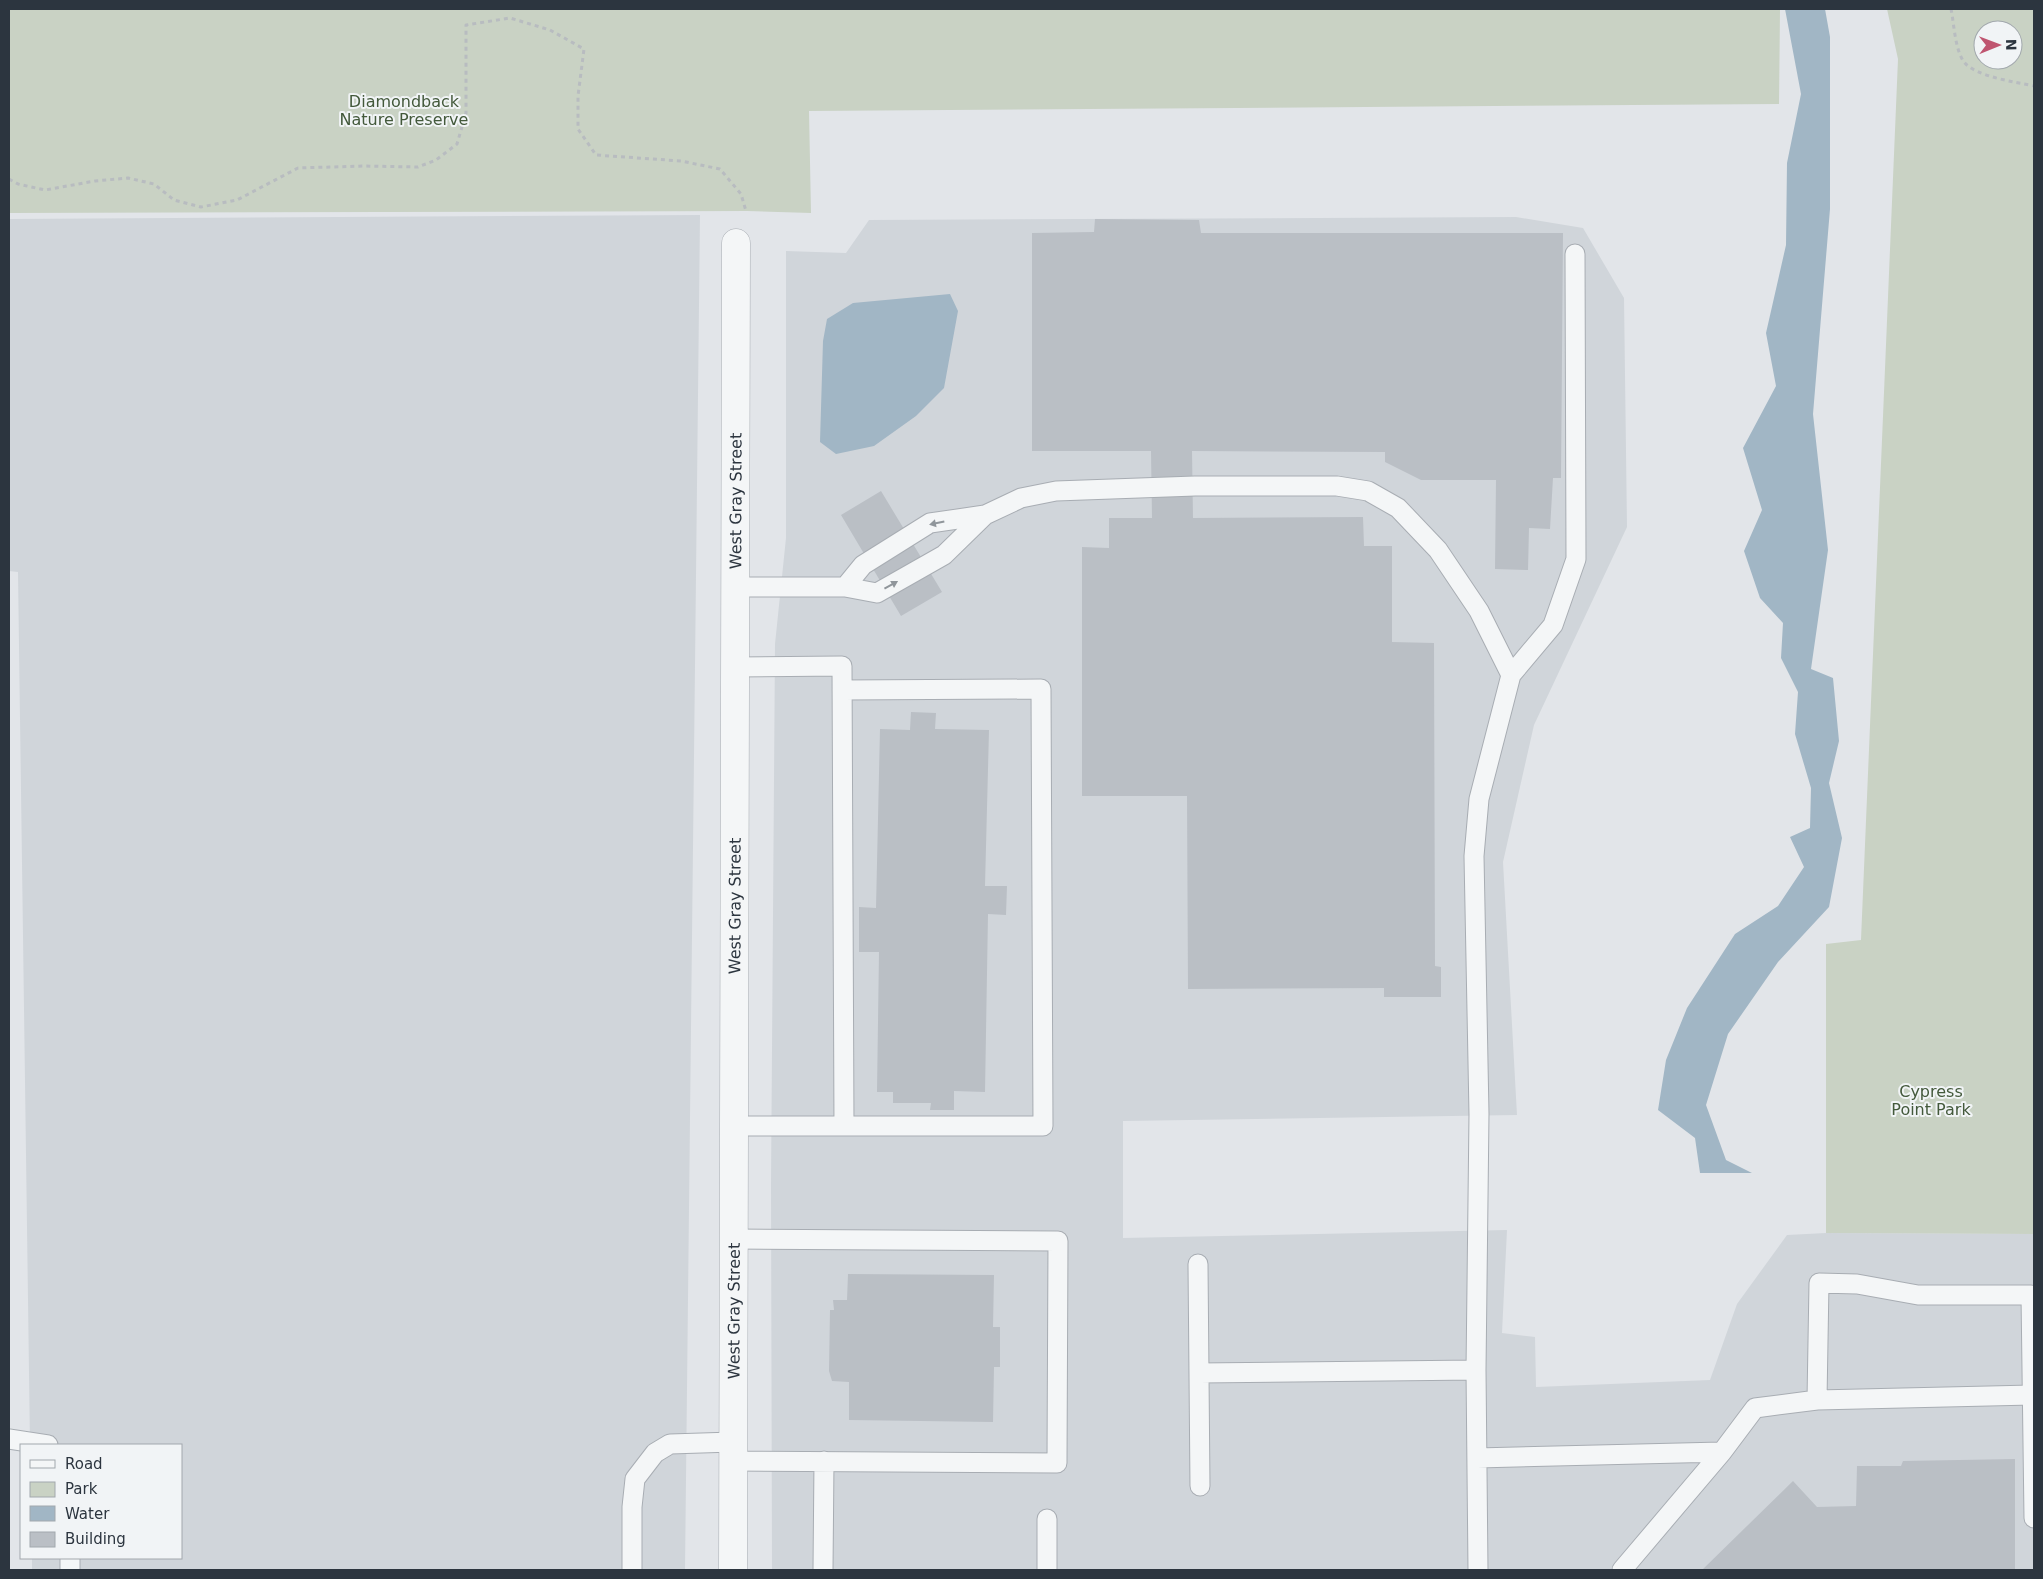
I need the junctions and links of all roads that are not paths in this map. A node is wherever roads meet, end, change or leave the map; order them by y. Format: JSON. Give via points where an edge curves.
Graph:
{"nodes":[{"id":1,"x":736,"y":243,"type":"dead end"},
{"id":2,"x":1575,"y":254,"type":"dead end"},
{"id":3,"x":985,"y":515,"type":"junction"},
{"id":4,"x":845,"y":587,"type":"junction"},
{"id":5,"x":735,"y":588,"type":"junction"},
{"id":6,"x":735,"y":667,"type":"junction"},
{"id":7,"x":1511,"y":675,"type":"junction"},
{"id":8,"x":842,"y":690,"type":"junction"},
{"id":9,"x":734,"y":1126,"type":"junction"},
{"id":10,"x":844,"y":1126,"type":"junction"},
{"id":11,"x":734,"y":1239,"type":"junction"},
{"id":12,"x":1198,"y":1264,"type":"dead end"},
{"id":13,"x":1476,"y":1370,"type":"junction"},
{"id":14,"x":1199,"y":1373,"type":"junction"},
{"id":15,"x":2032,"y":1395,"type":"junction"},
{"id":16,"x":1817,"y":1400,"type":"junction"},
{"id":17,"x":9,"y":1439,"type":"edge"},
{"id":18,"x":42,"y":1444,"type":"edge"},
{"id":19,"x":733,"y":1451,"type":"junction"},
{"id":20,"x":1722,"y":1452,"type":"junction"},
{"id":21,"x":1477,"y":1458,"type":"junction"},
{"id":22,"x":824,"y":1461,"type":"junction"},
{"id":23,"x":1200,"y":1486,"type":"dead end"},
{"id":24,"x":2034,"y":1518,"type":"edge"},
{"id":25,"x":1047,"y":1519,"type":"dead end"},
{"id":26,"x":632,"y":1570,"type":"edge"},
{"id":27,"x":733,"y":1570,"type":"edge"},
{"id":28,"x":823,"y":1570,"type":"edge"},
{"id":29,"x":1047,"y":1570,"type":"edge"},
{"id":30,"x":1478,"y":1570,"type":"edge"},
{"id":31,"x":1622,"y":1570,"type":"edge"}],
"edges":[{"from":1,"to":5,"type":"street","name":"West Gray Street"},
{"from":2,"to":7,"type":"lane","via":[[1576,559],[1553,625]]},
{"from":3,"to":4,"type":"lane","one_way":true,"via":[[930,523],[862,565]]},
{"from":4,"to":3,"type":"lane","one_way":true,"via":[[877,592],[944,555]]},
{"from":3,"to":7,"type":"lane","via":[[1022,498],[1056,491],[1195,486],[1337,486],[1368,491],[1398,508],[1438,550],[1479,610]]},
{"from":4,"to":5,"type":"lane"},
{"from":5,"to":6,"type":"street","name":"West Gray Street"},
{"from":6,"to":8,"type":"lane","via":[[842,666]]},
{"from":6,"to":9,"type":"street","name":"West Gray Street"},
{"from":7,"to":13,"type":"lane","via":[[1479,799],[1474,856],[1479,1114]]},
{"from":8,"to":10,"type":"lane"},
{"from":8,"to":10,"type":"lane","via":[[1041,689],[1043,1126]]},
{"from":9,"to":10,"type":"lane"},
{"from":9,"to":11,"type":"street","name":"West Gray Street"},
{"from":11,"to":19,"type":"street","name":"West Gray Street"},
{"from":11,"to":22,"type":"lane","via":[[1058,1241],[1056,1463]]},
{"from":12,"to":14,"type":"lane"},
{"from":13,"to":14,"type":"lane"},
{"from":13,"to":21,"type":"lane"},
{"from":14,"to":23,"type":"lane"},
{"from":15,"to":16,"type":"lane"},
{"from":15,"to":16,"type":"lane","via":[[2031,1295],[1918,1295],[1857,1284],[1819,1283]]},
{"from":15,"to":24,"type":"lane"},
{"from":16,"to":20,"type":"lane","via":[[1755,1408]]},
{"from":17,"to":18,"type":"lane"},
{"from":19,"to":22,"type":"lane"},
{"from":19,"to":26,"type":"lane","via":[[670,1444],[655,1453],[635,1479]]},
{"from":19,"to":27,"type":"street","name":"West Gray Street"},
{"from":20,"to":21,"type":"lane"},
{"from":20,"to":31,"type":"lane"},
{"from":21,"to":30,"type":"lane"},
{"from":22,"to":28,"type":"lane"},
{"from":25,"to":29,"type":"lane"}]}
